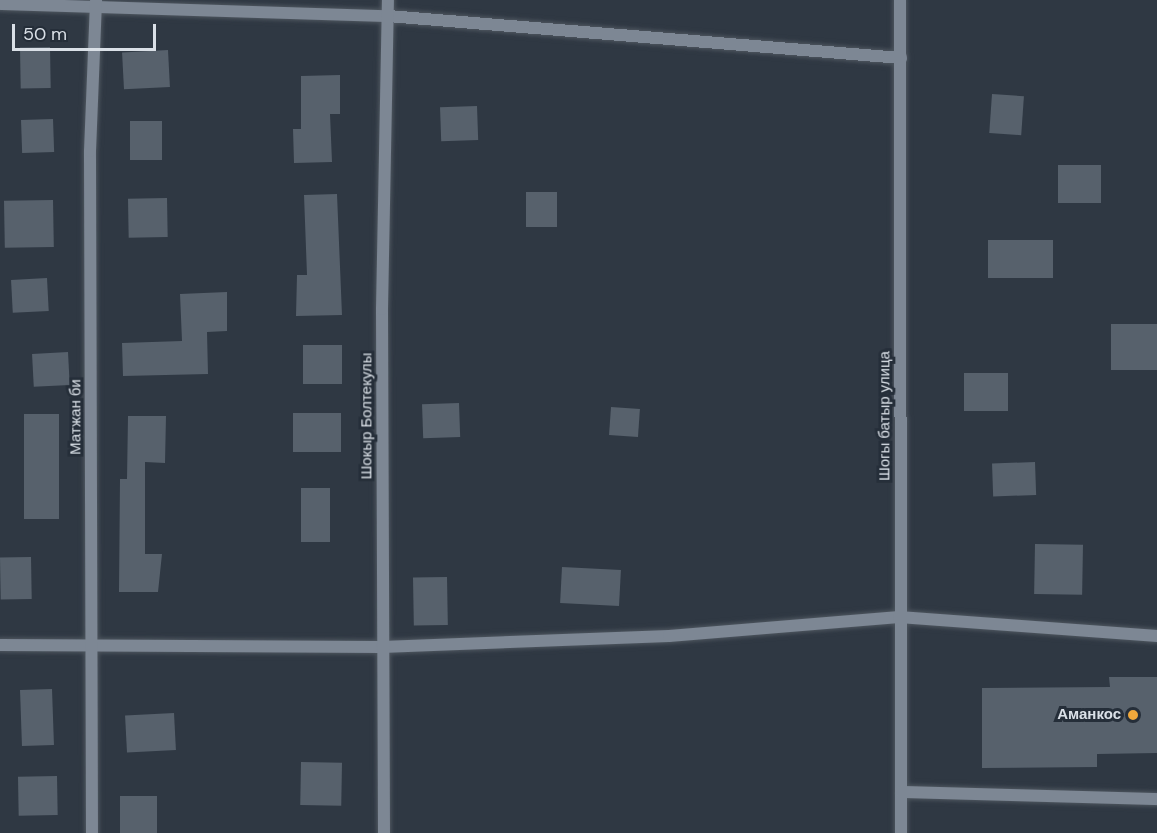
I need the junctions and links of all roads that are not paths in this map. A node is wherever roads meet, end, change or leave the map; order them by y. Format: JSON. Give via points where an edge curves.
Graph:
{"nodes":[{"id":1,"x":388,"y":0,"type":"edge"},
{"id":2,"x":900,"y":0,"type":"edge"},
{"id":3,"x":96,"y":2,"type":"edge"},
{"id":4,"x":0,"y":4,"type":"edge"},
{"id":5,"x":388,"y":16,"type":"junction"},
{"id":6,"x":901,"y":58,"type":"junction"},
{"id":7,"x":899,"y":617,"type":"junction"},
{"id":8,"x":1157,"y":636,"type":"edge"},
{"id":9,"x":0,"y":645,"type":"edge"},
{"id":10,"x":382,"y":647,"type":"junction"},
{"id":11,"x":92,"y":648,"type":"junction"},
{"id":12,"x":902,"y":792,"type":"junction"},
{"id":13,"x":1157,"y":799,"type":"edge"},
{"id":14,"x":92,"y":833,"type":"edge"},
{"id":15,"x":384,"y":833,"type":"edge"},
{"id":16,"x":901,"y":833,"type":"edge"}],
"edges":[{"from":1,"to":5,"type":"street","name":"Шокыр Болтекулы"},
{"from":2,"to":6,"type":"street","name":"Шогы батыр улица"},
{"from":3,"to":4,"type":"street"},
{"from":3,"to":5,"type":"street"},
{"from":3,"to":11,"type":"street","name":"Матжан би","via":[[90,151]]},
{"from":5,"to":6,"type":"street"},
{"from":5,"to":10,"type":"street","name":"Шокыр Болтекулы"},
{"from":6,"to":7,"type":"street","name":"Шогы батыр улица"},
{"from":7,"to":8,"type":"street"},
{"from":7,"to":10,"type":"street","via":[[669,636]]},
{"from":7,"to":12,"type":"street","name":"Шогы батыр улица"},
{"from":9,"to":11,"type":"street"},
{"from":10,"to":11,"type":"street"},
{"from":10,"to":15,"type":"street","name":"Шокыр Болтекулы"},
{"from":11,"to":14,"type":"street","name":"Матжан би"},
{"from":12,"to":13,"type":"street"},
{"from":12,"to":16,"type":"street","name":"Шогы батыр улица"}]}
